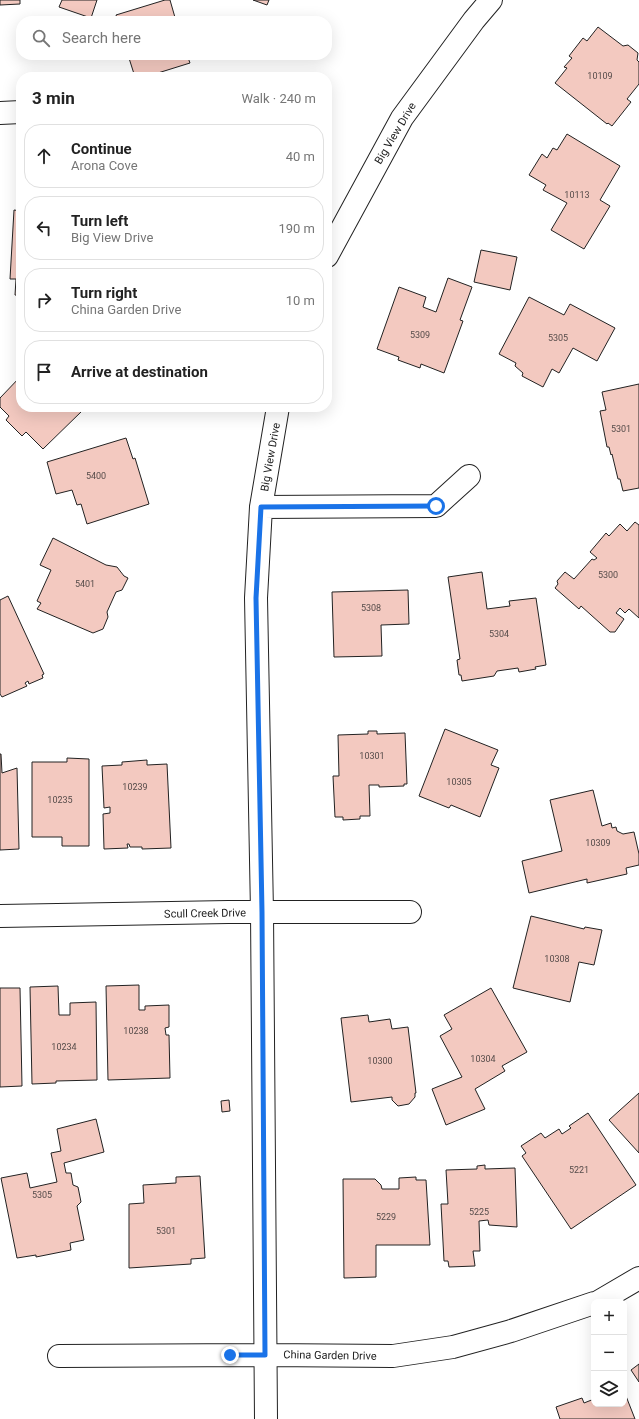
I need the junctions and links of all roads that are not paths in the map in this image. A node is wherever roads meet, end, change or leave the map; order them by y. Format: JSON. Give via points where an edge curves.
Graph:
{"nodes":[{"id":1,"x":491,"y":0,"type":"edge"},
{"id":2,"x":16,"y":112,"type":"edge"},
{"id":3,"x":0,"y":113,"type":"edge"},
{"id":4,"x":332,"y":247,"type":"edge"},
{"id":5,"x":277,"y":412,"type":"edge"},
{"id":6,"x":469,"y":476,"type":"dead end"},
{"id":7,"x":261,"y":507,"type":"junction"},
{"id":8,"x":262,"y":912,"type":"junction"},
{"id":9,"x":410,"y":912,"type":"dead end"},
{"id":10,"x":0,"y":916,"type":"edge"},
{"id":11,"x":639,"y":1278,"type":"edge"},
{"id":12,"x":603,"y":1299,"type":"edge"},
{"id":13,"x":591,"y":1305,"type":"edge"},
{"id":14,"x":265,"y":1355,"type":"junction"},
{"id":15,"x":59,"y":1356,"type":"dead end"},
{"id":16,"x":266,"y":1419,"type":"edge"}],
"edges":[{"from":1,"to":4,"type":"street","name":"Big View Drive","via":[[402,118]]},
{"from":2,"to":3,"type":"street"},
{"from":5,"to":7,"type":"street","name":"Big View Drive"},
{"from":6,"to":7,"type":"street","via":[[436,506]]},
{"from":7,"to":8,"type":"street","name":"Big View Drive","via":[[256,598]]},
{"from":8,"to":9,"type":"street","name":"Scull Creek Drive"},
{"from":8,"to":10,"type":"street","name":"Scull Creek Drive"},
{"from":8,"to":14,"type":"street","name":"Big View Drive"},
{"from":11,"to":12,"type":"street"},
{"from":13,"to":14,"type":"street","name":"China Garden Drive","via":[[453,1347],[393,1356]]},
{"from":14,"to":15,"type":"street","name":"China Garden Drive"},
{"from":14,"to":16,"type":"street","name":"Big View Drive"}]}
